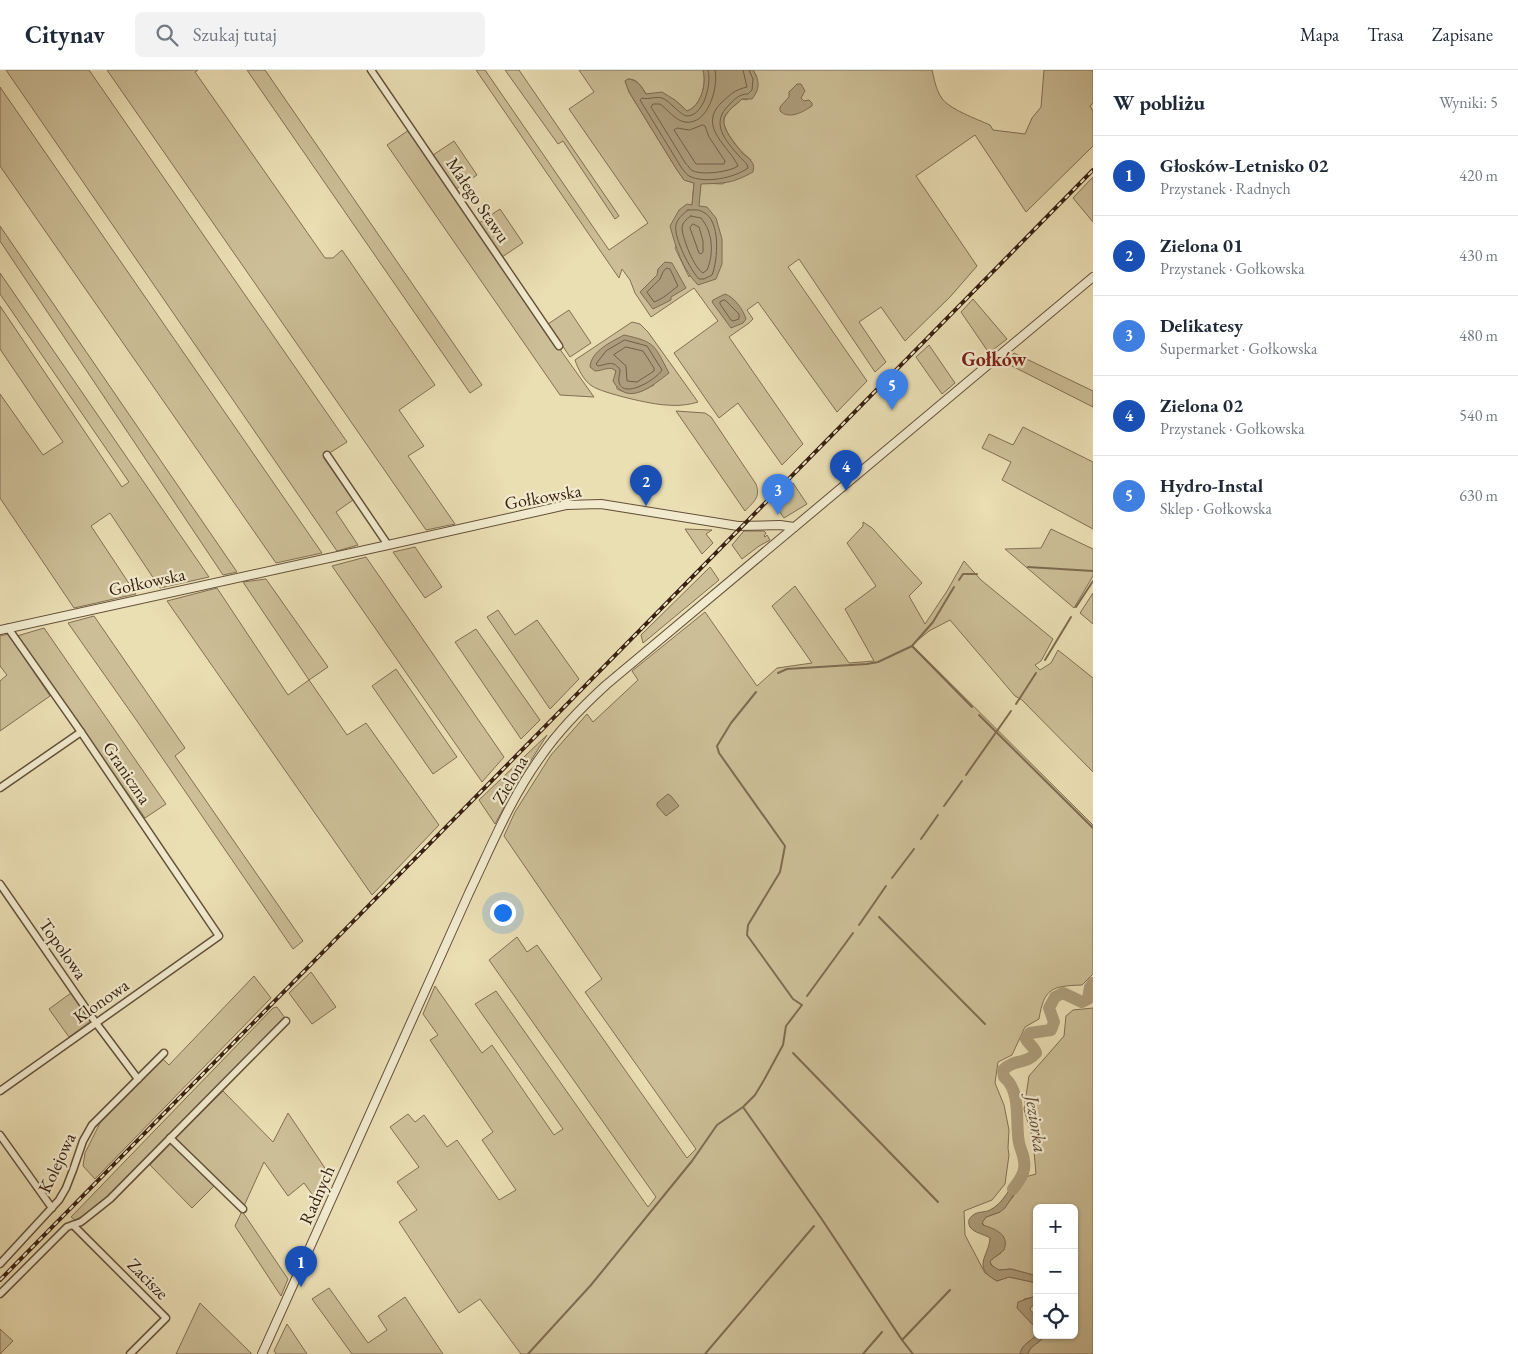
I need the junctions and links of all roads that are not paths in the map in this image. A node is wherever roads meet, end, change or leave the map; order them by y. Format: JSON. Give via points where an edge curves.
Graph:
{"nodes":[{"id":1,"x":371,"y":70,"type":"edge"},
{"id":2,"x":1093,"y":277,"type":"edge"},
{"id":3,"x":559,"y":346,"type":"dead end"},
{"id":4,"x":327,"y":455,"type":"dead end"},
{"id":5,"x":794,"y":527,"type":"junction"},
{"id":6,"x":388,"y":545,"type":"junction"},
{"id":7,"x":4,"y":629,"type":"edge"},
{"id":8,"x":81,"y":732,"type":"junction"},
{"id":9,"x":0,"y":788,"type":"edge"},
{"id":10,"x":0,"y":884,"type":"edge"},
{"id":11,"x":219,"y":936,"type":"joint"},
{"id":12,"x":286,"y":1021,"type":"dead end"},
{"id":13,"x":96,"y":1023,"type":"junction"},
{"id":14,"x":164,"y":1053,"type":"dead end"},
{"id":15,"x":138,"y":1078,"type":"junction"},
{"id":16,"x":0,"y":1091,"type":"edge"},
{"id":17,"x":363,"y":1130,"type":"joint"},
{"id":18,"x":0,"y":1135,"type":"edge"},
{"id":19,"x":170,"y":1138,"type":"junction"},
{"id":20,"x":52,"y":1208,"type":"junction"},
{"id":21,"x":243,"y":1209,"type":"dead end"},
{"id":22,"x":73,"y":1225,"type":"junction"},
{"id":23,"x":0,"y":1264,"type":"edge"},
{"id":24,"x":0,"y":1294,"type":"edge"},
{"id":25,"x":130,"y":1354,"type":"edge"},
{"id":26,"x":262,"y":1354,"type":"edge"}],
"edges":[{"from":1,"to":3,"type":"street","name":"Małego Stawu"},
{"from":2,"to":5,"type":"street"},
{"from":4,"to":6,"type":"street"},
{"from":5,"to":6,"type":"street","name":"Gołkowska","via":[[738,526],[601,504],[578,504]]},
{"from":5,"to":17,"type":"street","name":"Zielona","via":[[606,684],[574,714],[542,754],[477,876]]},
{"from":6,"to":7,"type":"street","name":"Gołkowska"},
{"from":7,"to":8,"type":"street","name":"Graniczna"},
{"from":8,"to":9,"type":"street"},
{"from":8,"to":11,"type":"street","name":"Graniczna"},
{"from":10,"to":13,"type":"street","name":"Topolowa"},
{"from":11,"to":13,"type":"street","name":"Klonowa"},
{"from":12,"to":19,"type":"street"},
{"from":13,"to":15,"type":"street","name":"Topolowa"},
{"from":13,"to":16,"type":"street","name":"Klonowa"},
{"from":14,"to":15,"type":"street","name":"Kolejowa"},
{"from":15,"to":20,"type":"street","name":"Kolejowa","via":[[92,1125],[83,1140],[66,1188]]},
{"from":17,"to":26,"type":"street","name":"Radnych"},
{"from":18,"to":20,"type":"street"},
{"from":19,"to":21,"type":"street"},
{"from":19,"to":22,"type":"street","via":[[110,1199],[82,1222]]},
{"from":20,"to":23,"type":"street","name":"Kolejowa"},
{"from":22,"to":24,"type":"street","via":[[67,1227]]},
{"from":22,"to":25,"type":"street","name":"Zacisze","via":[[166,1318]]}]}
